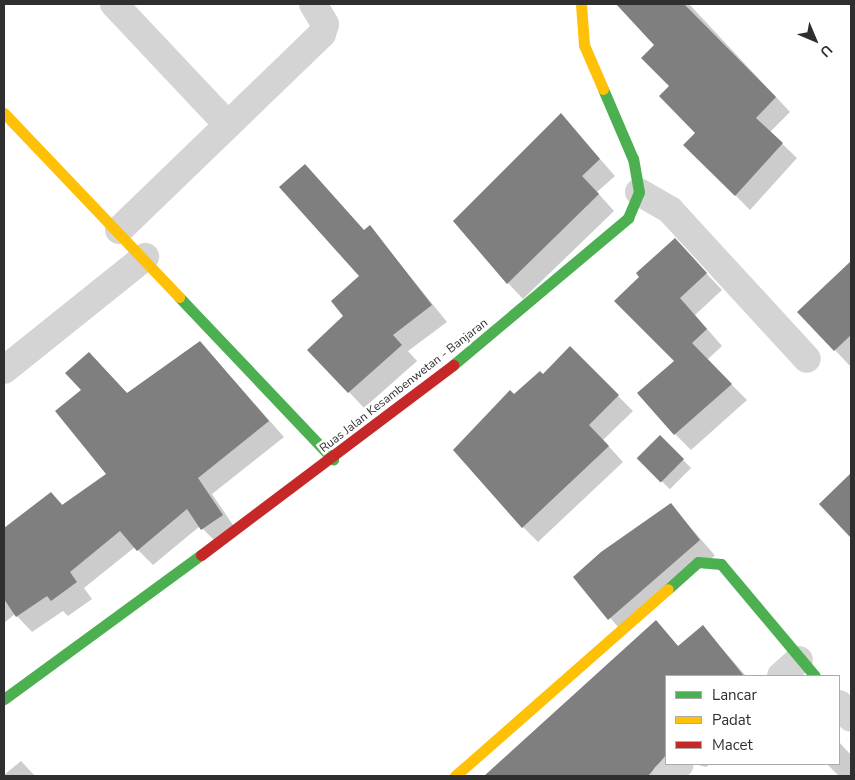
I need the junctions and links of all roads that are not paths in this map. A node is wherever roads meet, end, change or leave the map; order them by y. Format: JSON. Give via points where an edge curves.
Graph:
{"nodes":[{"id":1,"x":114,"y":4,"type":"edge"},
{"id":2,"x":313,"y":4,"type":"edge"},
{"id":3,"x":581,"y":4,"type":"edge"},
{"id":4,"x":4,"y":113,"type":"edge"},
{"id":5,"x":226,"y":123,"type":"junction"},
{"id":6,"x":639,"y":192,"type":"junction"},
{"id":7,"x":119,"y":230,"type":"junction"},
{"id":8,"x":145,"y":257,"type":"junction"},
{"id":9,"x":8,"y":358,"type":"edge"},
{"id":10,"x":807,"y":359,"type":"dead end"},
{"id":11,"x":333,"y":459,"type":"junction"},
{"id":12,"x":798,"y":671,"type":"edge"},
{"id":13,"x":4,"y":699,"type":"edge"},
{"id":14,"x":840,"y":705,"type":"edge"},
{"id":15,"x":851,"y":718,"type":"edge"},
{"id":16,"x":679,"y":765,"type":"edge"},
{"id":17,"x":455,"y":776,"type":"edge"},
{"id":18,"x":666,"y":776,"type":"edge"}],
"edges":[{"from":1,"to":5,"type":"street"},
{"from":2,"to":5,"type":"street","via":[[325,24],[322,34]]},
{"from":3,"to":6,"type":"main road","via":[[584,45],[633,159]]},
{"from":4,"to":7,"type":"main road"},
{"from":5,"to":7,"type":"street"},
{"from":6,"to":10,"type":"street","via":[[670,210]]},
{"from":6,"to":11,"type":"main road","name":"Ruas Jalan Kesambenwetan - Banjaran","via":[[628,218],[609,239]]},
{"from":7,"to":8,"type":"main road"},
{"from":8,"to":9,"type":"street"},
{"from":8,"to":11,"type":"main road"},
{"from":11,"to":13,"type":"main road","name":"Ruas Jalan Kesambenwetan - Banjaran"},
{"from":12,"to":17,"type":"main road","via":[[721,564],[698,562]]},
{"from":14,"to":15,"type":"street"},
{"from":16,"to":18,"type":"street"}]}
